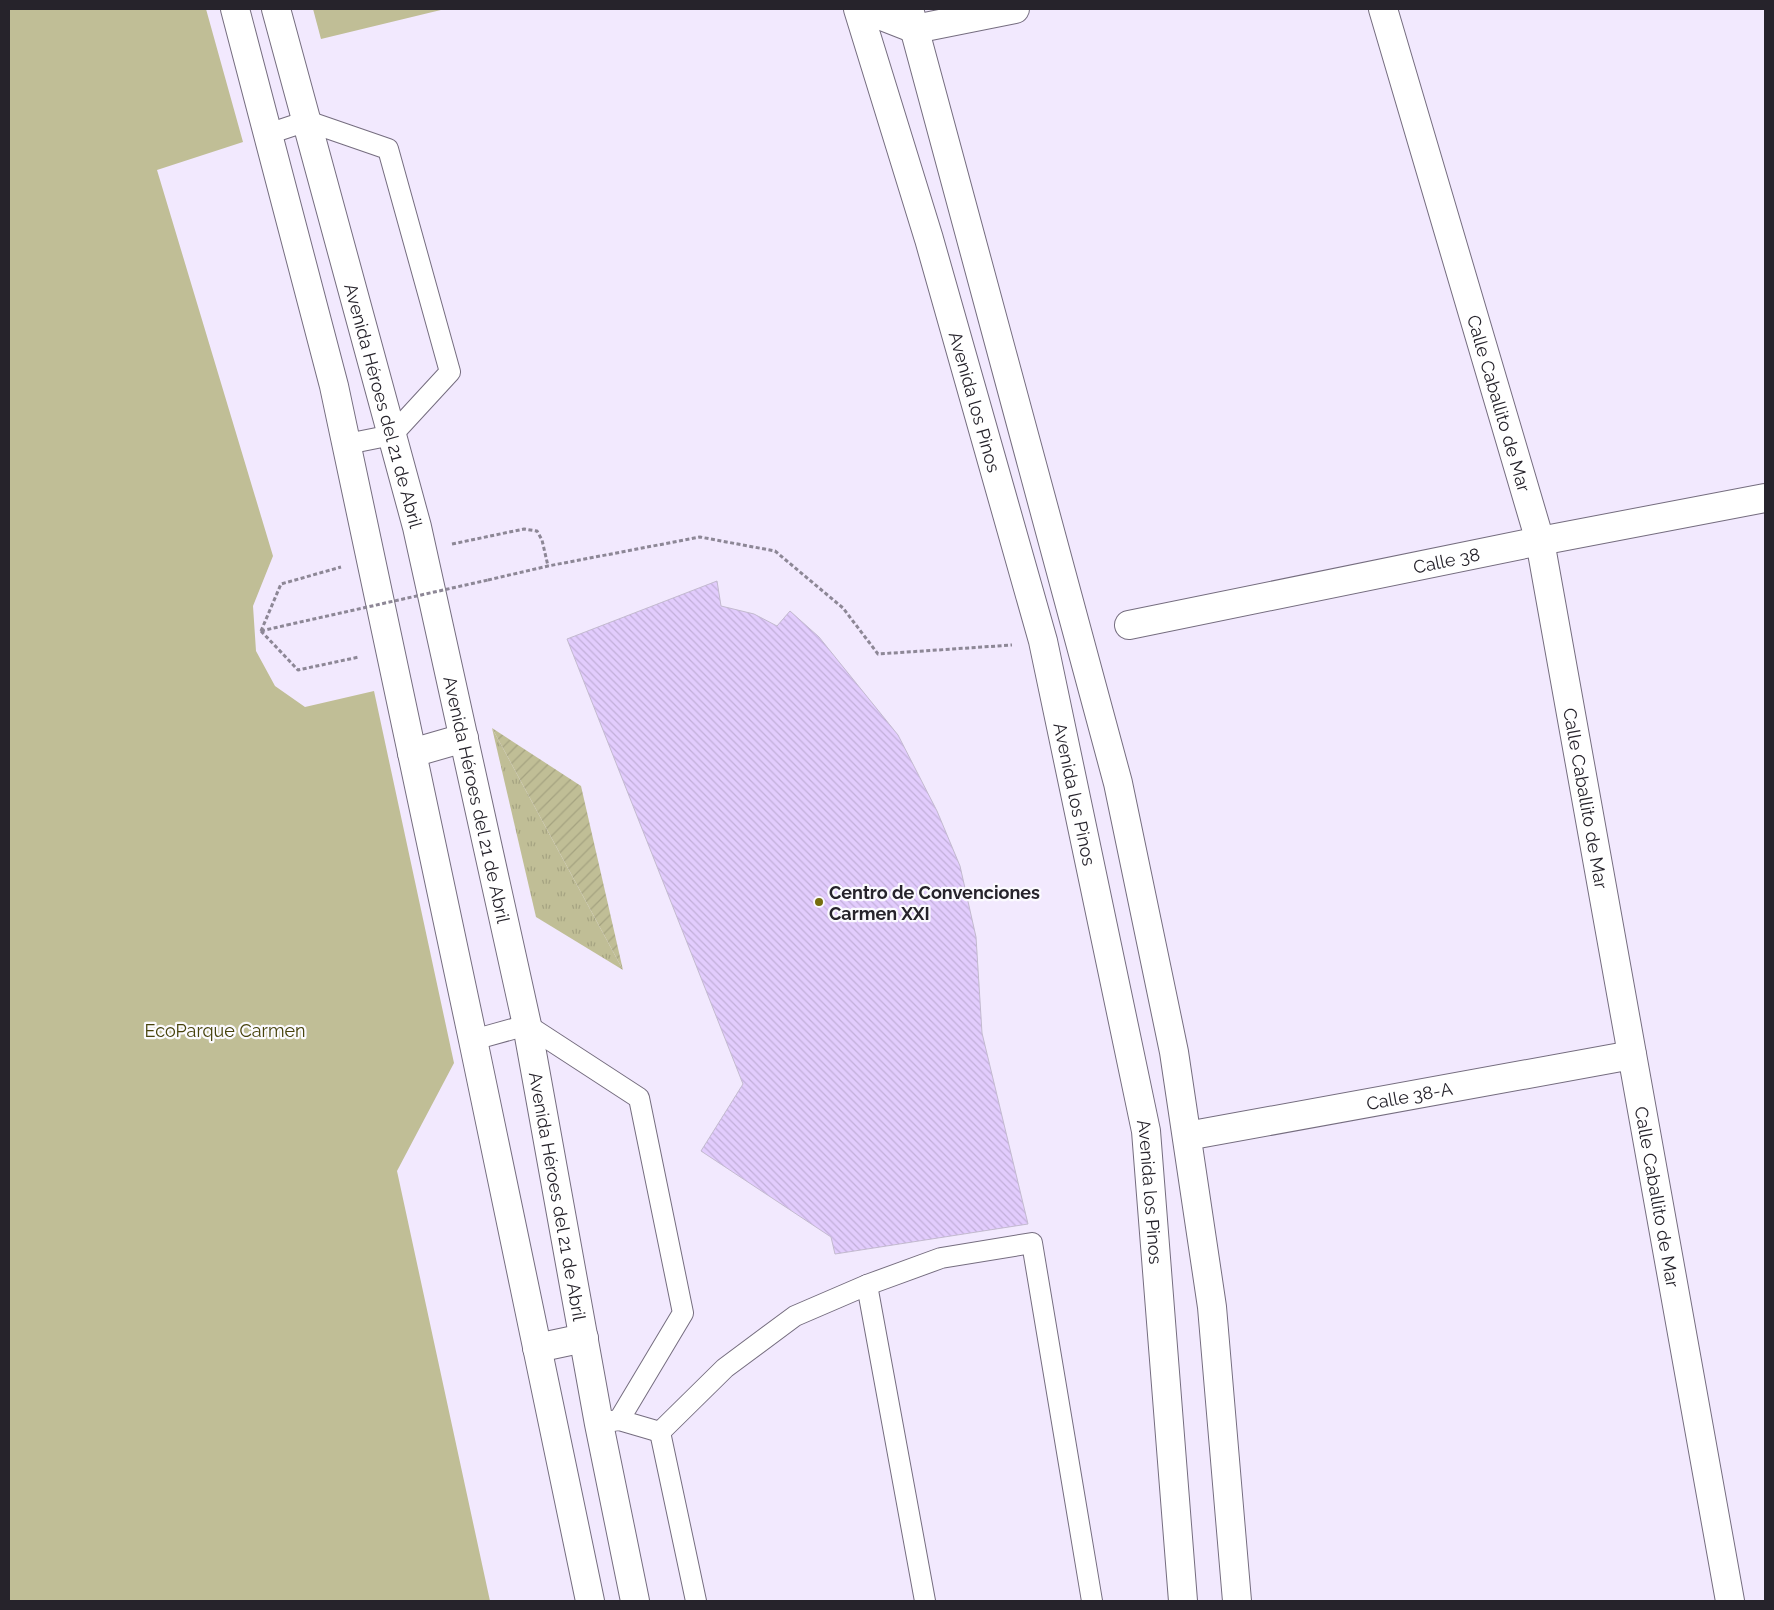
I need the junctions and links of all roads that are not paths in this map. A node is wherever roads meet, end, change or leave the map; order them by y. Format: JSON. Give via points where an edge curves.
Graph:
{"nodes":[{"id":1,"x":235,"y":9,"type":"edge"},
{"id":2,"x":276,"y":9,"type":"edge"},
{"id":3,"x":858,"y":9,"type":"edge"},
{"id":4,"x":864,"y":9,"type":"edge"},
{"id":5,"x":1014,"y":9,"type":"edge"},
{"id":6,"x":1383,"y":9,"type":"edge"},
{"id":7,"x":912,"y":19,"type":"edge"},
{"id":8,"x":307,"y":121,"type":"junction"},
{"id":9,"x":268,"y":134,"type":"junction"},
{"id":10,"x":392,"y":435,"type":"junction"},
{"id":11,"x":347,"y":444,"type":"junction"},
{"id":12,"x":1765,"y":498,"type":"edge"},
{"id":13,"x":1540,"y":541,"type":"junction"},
{"id":14,"x":1129,"y":625,"type":"dead end"},
{"id":15,"x":464,"y":738,"type":"junction"},
{"id":16,"x":412,"y":753,"type":"junction"},
{"id":17,"x":527,"y":1025,"type":"junction"},
{"id":18,"x":473,"y":1040,"type":"junction"},
{"id":19,"x":1632,"y":1055,"type":"junction"},
{"id":20,"x":1187,"y":1136,"type":"junction"},
{"id":21,"x":867,"y":1284,"type":"junction"},
{"id":22,"x":584,"y":1338,"type":"junction"},
{"id":23,"x":537,"y":1348,"type":"junction"},
{"id":24,"x":609,"y":1422,"type":"junction"},
{"id":25,"x":660,"y":1432,"type":"junction"},
{"id":26,"x":590,"y":1601,"type":"edge"},
{"id":27,"x":635,"y":1601,"type":"edge"},
{"id":28,"x":696,"y":1601,"type":"edge"},
{"id":29,"x":925,"y":1601,"type":"edge"},
{"id":30,"x":1092,"y":1601,"type":"edge"},
{"id":31,"x":1183,"y":1601,"type":"edge"},
{"id":32,"x":1237,"y":1601,"type":"edge"},
{"id":33,"x":1730,"y":1601,"type":"edge"}],
"edges":[{"from":1,"to":9,"type":"street"},
{"from":2,"to":8,"type":"street","name":"Avenida Héroes del 21 de Abril"},
{"from":3,"to":31,"type":"street","name":"Avenida los Pinos","via":[[930,239],[1043,641],[1146,1131]]},
{"from":4,"to":7,"type":"street"},
{"from":5,"to":7,"type":"street"},
{"from":6,"to":13,"type":"street","name":"Calle Caballito de Mar"},
{"from":7,"to":20,"type":"street","via":[[1118,783],[1174,1052]]},
{"from":8,"to":9,"type":"lane"},
{"from":8,"to":10,"type":"street","name":"Avenida Héroes del 21 de Abril"},
{"from":8,"to":10,"type":"lane","via":[[388,149],[450,372]]},
{"from":9,"to":11,"type":"street"},
{"from":10,"to":11,"type":"lane"},
{"from":10,"to":15,"type":"street","name":"Avenida Héroes del 21 de Abril"},
{"from":11,"to":16,"type":"street"},
{"from":12,"to":13,"type":"street","name":"Calle 38"},
{"from":13,"to":14,"type":"street","name":"Calle 38"},
{"from":13,"to":19,"type":"street","name":"Calle Caballito de Mar"},
{"from":15,"to":16,"type":"street"},
{"from":15,"to":17,"type":"street","name":"Avenida Héroes del 21 de Abril"},
{"from":16,"to":18,"type":"street"},
{"from":17,"to":18,"type":"lane"},
{"from":17,"to":22,"type":"street","name":"Avenida Héroes del 21 de Abril"},
{"from":17,"to":24,"type":"lane","via":[[639,1098],[683,1313]]},
{"from":18,"to":23,"type":"street"},
{"from":19,"to":20,"type":"street","name":"Calle 38-A"},
{"from":19,"to":33,"type":"street","name":"Calle Caballito de Mar"},
{"from":20,"to":32,"type":"street","via":[[1212,1307]]},
{"from":21,"to":25,"type":"lane","via":[[795,1316],[725,1368]]},
{"from":21,"to":29,"type":"lane"},
{"from":21,"to":30,"type":"lane","via":[[941,1258],[1032,1243]]},
{"from":22,"to":23,"type":"street"},
{"from":22,"to":24,"type":"street","name":"Avenida Héroes del 21 de Abril"},
{"from":23,"to":26,"type":"street"},
{"from":24,"to":25,"type":"lane"},
{"from":24,"to":27,"type":"street","name":"Avenida Héroes del 21 de Abril"},
{"from":25,"to":28,"type":"lane"}]}
